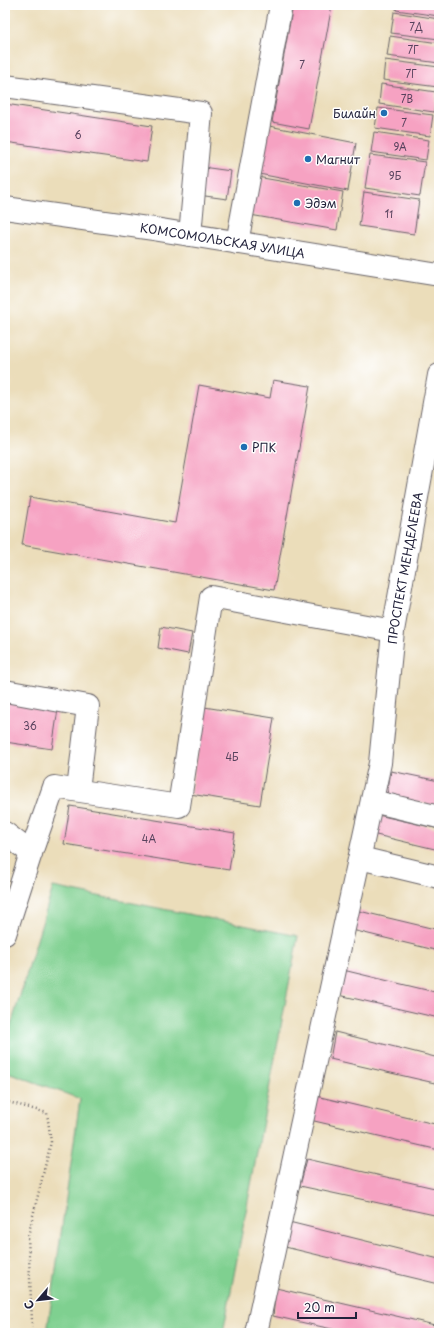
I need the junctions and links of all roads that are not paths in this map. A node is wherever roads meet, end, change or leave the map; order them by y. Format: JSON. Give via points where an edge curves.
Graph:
{"nodes":[{"id":1,"x":281,"y":5,"type":"edge"},
{"id":2,"x":5,"y":86,"type":"edge"},
{"id":3,"x":5,"y":208,"type":"edge"},
{"id":4,"x":190,"y":235,"type":"junction"},
{"id":5,"x":237,"y":243,"type":"junction"},
{"id":6,"x":439,"y":275,"type":"edge"},
{"id":7,"x":439,"y":375,"type":"edge"},
{"id":8,"x":393,"y":631,"type":"junction"},
{"id":9,"x":5,"y":691,"type":"edge"},
{"id":10,"x":78,"y":790,"type":"junction"},
{"id":11,"x":372,"y":801,"type":"junction"},
{"id":12,"x":439,"y":817,"type":"edge"},
{"id":13,"x":5,"y":833,"type":"edge"},
{"id":14,"x":31,"y":853,"type":"junction"},
{"id":15,"x":360,"y":858,"type":"junction"},
{"id":16,"x":439,"y":877,"type":"edge"},
{"id":17,"x":5,"y":934,"type":"edge"},
{"id":18,"x":256,"y":1333,"type":"edge"}],
"edges":[{"from":1,"to":5,"type":"street"},
{"from":2,"to":4,"type":"street","via":[[201,113]]},
{"from":3,"to":4,"type":"street","name":"КОМСОМОЛЬСКАЯ УЛИЦА"},
{"from":4,"to":5,"type":"street","name":"КОМСОМОЛЬСКАЯ УЛИЦА"},
{"from":5,"to":6,"type":"street","name":"КОМСОМОЛЬСКАЯ УЛИЦА"},
{"from":7,"to":8,"type":"street","name":"ПРОСПЕКТ МЕНДЕЛЕЕВА"},
{"from":8,"to":10,"type":"street","via":[[211,597],[179,806]]},
{"from":8,"to":11,"type":"street","name":"ПРОСПЕКТ МЕНДЕЛЕЕВА","via":[[380,763]]},
{"from":9,"to":10,"type":"street","via":[[88,706]]},
{"from":10,"to":14,"type":"street","via":[[54,787]]},
{"from":11,"to":12,"type":"street"},
{"from":11,"to":15,"type":"street","name":"ПРОСПЕКТ МЕНДЕЛЕЕВА"},
{"from":13,"to":14,"type":"street"},
{"from":14,"to":17,"type":"street"},
{"from":15,"to":16,"type":"street"},
{"from":15,"to":18,"type":"street","name":"ПРОСПЕКТ МЕНДЕЛЕЕВА"}]}
